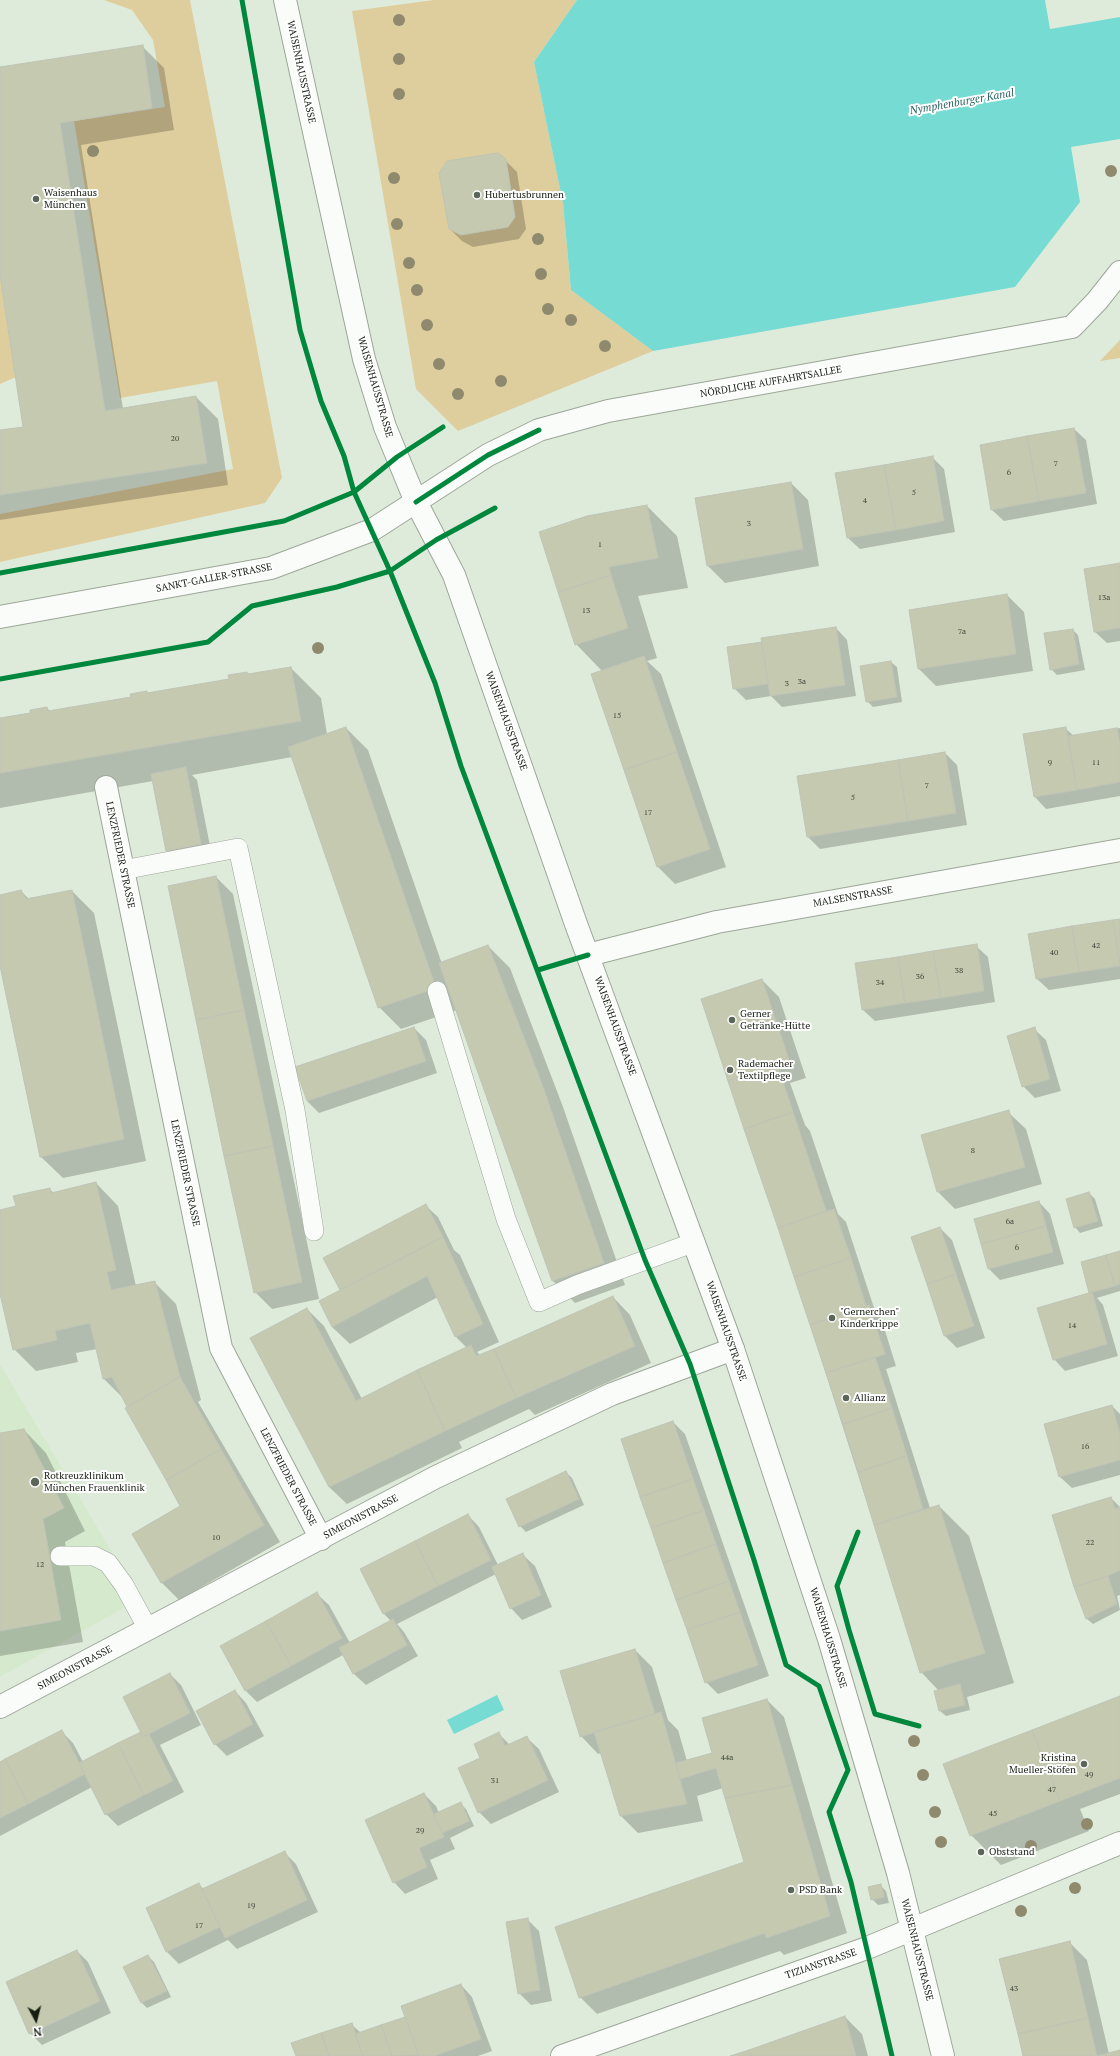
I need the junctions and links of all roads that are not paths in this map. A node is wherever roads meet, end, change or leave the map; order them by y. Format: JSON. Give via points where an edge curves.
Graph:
{"nodes":[{"id":1,"x":285,"y":0,"type":"edge"},
{"id":2,"x":1120,"y":272,"type":"edge"},
{"id":3,"x":416,"y":502,"type":"junction"},
{"id":4,"x":0,"y":617,"type":"edge"},
{"id":5,"x":106,"y":787,"type":"dead end"},
{"id":6,"x":1120,"y":850,"type":"edge"},
{"id":7,"x":123,"y":870,"type":"junction"},
{"id":8,"x":588,"y":955,"type":"junction"},
{"id":9,"x":437,"y":991,"type":"dead end"},
{"id":10,"x":314,"y":1231,"type":"dead end"},
{"id":11,"x":695,"y":1242,"type":"junction"},
{"id":12,"x":733,"y":1348,"type":"junction"},
{"id":13,"x":321,"y":1539,"type":"junction"},
{"id":14,"x":60,"y":1556,"type":"dead end"},
{"id":15,"x":148,"y":1629,"type":"junction"},
{"id":16,"x":0,"y":1707,"type":"edge"},
{"id":17,"x":1120,"y":1843,"type":"edge"},
{"id":18,"x":913,"y":1928,"type":"junction"},
{"id":19,"x":562,"y":2056,"type":"edge"},
{"id":20,"x":943,"y":2056,"type":"edge"}],
"edges":[{"from":1,"to":3,"type":"street","name":"WAISENHAUSSTRASSE","via":[[364,359],[385,427]]},
{"from":2,"to":3,"type":"street","name":"NÖRDLICHE AUFFAHRTSALLEE","via":[[1072,327],[608,411],[539,430],[488,455]]},
{"from":3,"to":4,"type":"street","name":"SANKT-GALLER-STRASSE","via":[[372,530],[271,568]]},
{"from":3,"to":8,"type":"street","name":"WAISENHAUSSTRASSE","via":[[454,575]]},
{"from":5,"to":7,"type":"street","name":"LENZFRIEDER STRASSE"},
{"from":6,"to":8,"type":"street","name":"MALSENSTRASSE","via":[[717,922]]},
{"from":7,"to":10,"type":"lane","via":[[238,848],[295,1110]]},
{"from":7,"to":13,"type":"street","name":"LENZFRIEDER STRASSE","via":[[221,1348]]},
{"from":8,"to":11,"type":"street","name":"WAISENHAUSSTRASSE"},
{"from":9,"to":11,"type":"lane","via":[[506,1219],[539,1302],[577,1285]]},
{"from":11,"to":12,"type":"street","name":"WAISENHAUSSTRASSE"},
{"from":12,"to":13,"type":"street","name":"SIMEONISTRASSE","via":[[612,1394],[436,1477]]},
{"from":12,"to":18,"type":"street","name":"WAISENHAUSSTRASSE","via":[[827,1632]]},
{"from":13,"to":15,"type":"street","name":"SIMEONISTRASSE"},
{"from":14,"to":15,"type":"lane","via":[[94,1556],[108,1563],[124,1585]]},
{"from":15,"to":16,"type":"street","name":"SIMEONISTRASSE"},
{"from":17,"to":18,"type":"street","name":"TIZIANSTRASSE"},
{"from":18,"to":19,"type":"street","name":"TIZIANSTRASSE","via":[[867,1948]]},
{"from":18,"to":20,"type":"street","name":"WAISENHAUSSTRASSE"}]}
